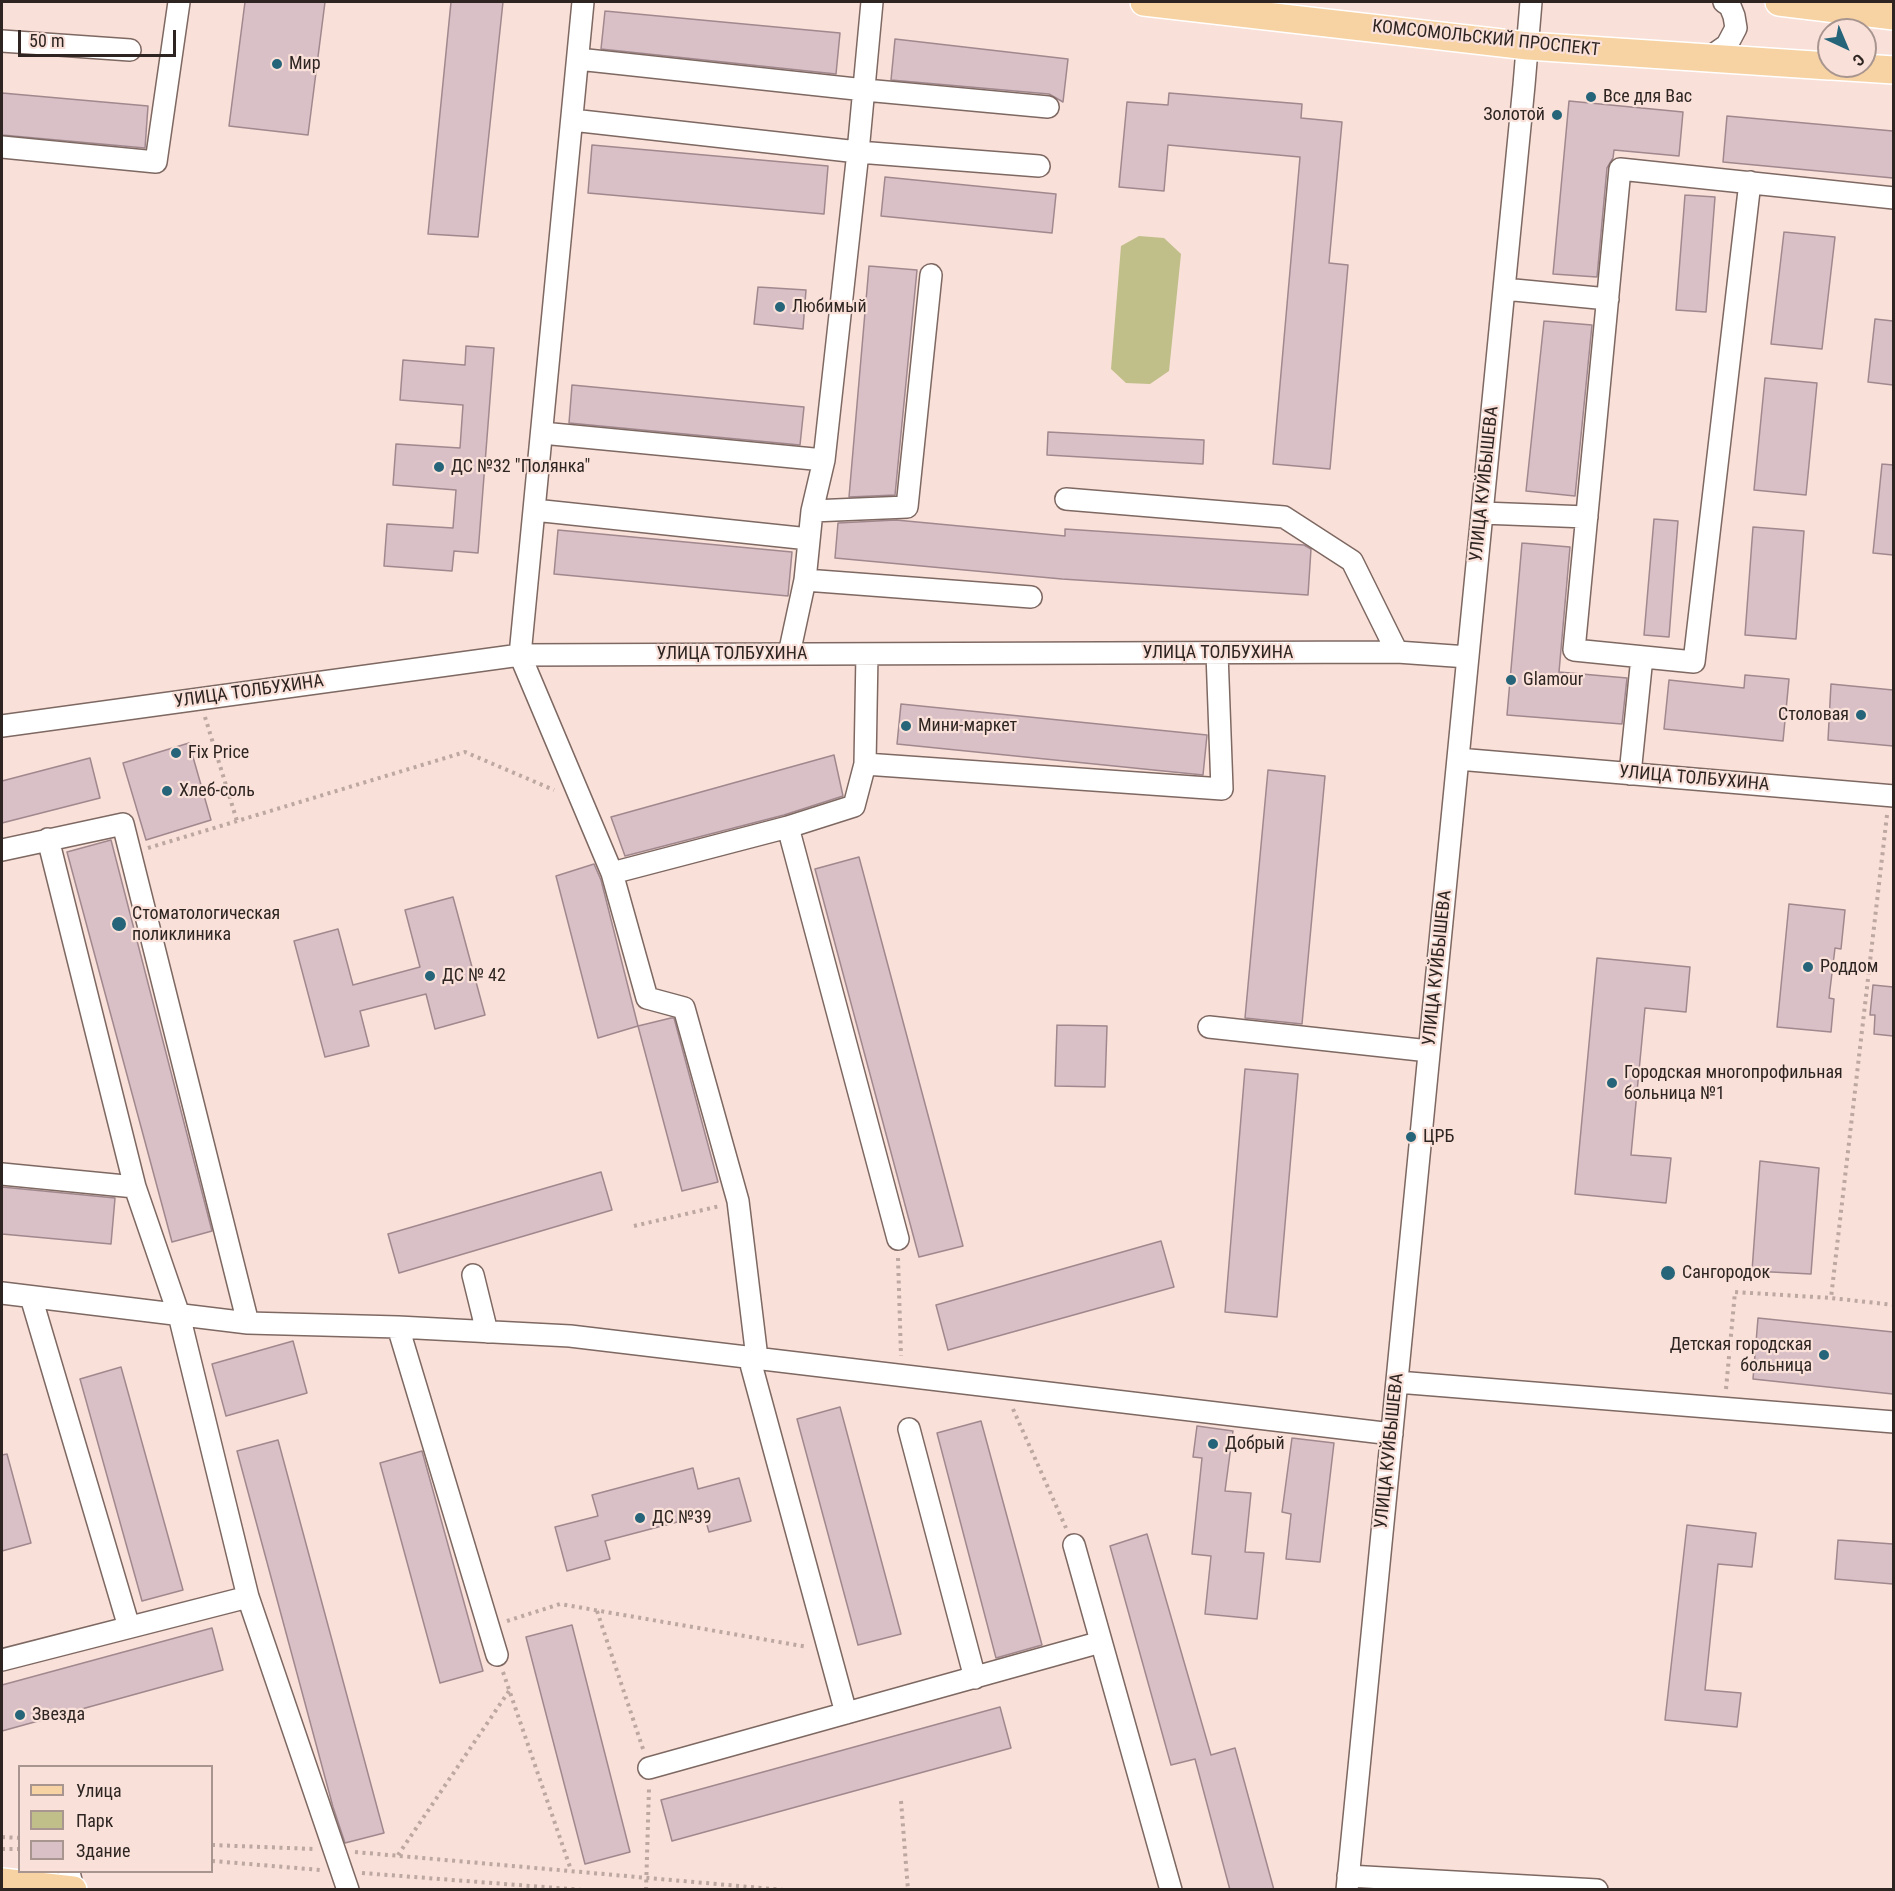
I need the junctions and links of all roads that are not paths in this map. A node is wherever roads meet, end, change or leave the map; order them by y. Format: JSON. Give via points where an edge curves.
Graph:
{"nodes":[{"id":1,"x":179,"y":2,"type":"edge"},
{"id":2,"x":583,"y":2,"type":"edge"},
{"id":3,"x":872,"y":2,"type":"edge"},
{"id":4,"x":1144,"y":2,"type":"edge"},
{"id":5,"x":1531,"y":2,"type":"edge"},
{"id":6,"x":1724,"y":2,"type":"edge"},
{"id":7,"x":1779,"y":2,"type":"edge"},
{"id":8,"x":1893,"y":16,"type":"edge"},
{"id":9,"x":2,"y":41,"type":"edge"},
{"id":10,"x":1528,"y":46,"type":"junction"},
{"id":11,"x":130,"y":50,"type":"dead end"},
{"id":12,"x":1710,"y":57,"type":"junction"},
{"id":13,"x":578,"y":59,"type":"junction"},
{"id":14,"x":1817,"y":65,"type":"edge"},
{"id":15,"x":1877,"y":69,"type":"edge"},
{"id":16,"x":1893,"y":70,"type":"edge"},
{"id":17,"x":865,"y":90,"type":"junction"},
{"id":18,"x":1048,"y":107,"type":"dead end"},
{"id":19,"x":572,"y":120,"type":"junction"},
{"id":20,"x":2,"y":147,"type":"edge"},
{"id":21,"x":858,"y":152,"type":"junction"},
{"id":22,"x":1039,"y":166,"type":"dead end"},
{"id":23,"x":1750,"y":182,"type":"junction"},
{"id":24,"x":1893,"y":198,"type":"edge"},
{"id":25,"x":930,"y":275,"type":"dead end"},
{"id":26,"x":1504,"y":289,"type":"junction"},
{"id":27,"x":1608,"y":299,"type":"junction"},
{"id":28,"x":542,"y":433,"type":"junction"},
{"id":29,"x":824,"y":460,"type":"junction"},
{"id":30,"x":1066,"y":499,"type":"dead end"},
{"id":31,"x":534,"y":510,"type":"junction"},
{"id":32,"x":812,"y":511,"type":"junction"},
{"id":33,"x":1482,"y":513,"type":"junction"},
{"id":34,"x":1587,"y":517,"type":"junction"},
{"id":35,"x":809,"y":539,"type":"junction"},
{"id":36,"x":805,"y":580,"type":"junction"},
{"id":37,"x":1031,"y":597,"type":"dead end"},
{"id":38,"x":1397,"y":652,"type":"junction"},
{"id":39,"x":1217,"y":653,"type":"junction"},
{"id":40,"x":789,"y":654,"type":"junction"},
{"id":41,"x":867,"y":654,"type":"junction"},
{"id":42,"x":520,"y":655,"type":"junction"},
{"id":43,"x":1468,"y":657,"type":"junction"},
{"id":44,"x":1642,"y":657,"type":"junction"},
{"id":45,"x":2,"y":726,"type":"edge"},
{"id":46,"x":1458,"y":759,"type":"junction"},
{"id":47,"x":865,"y":764,"type":"junction"},
{"id":48,"x":1630,"y":774,"type":"junction"},
{"id":49,"x":1891,"y":796,"type":"edge"},
{"id":50,"x":788,"y":827,"type":"junction"},
{"id":51,"x":48,"y":839,"type":"junction"},
{"id":52,"x":2,"y":850,"type":"edge"},
{"id":53,"x":612,"y":873,"type":"junction"},
{"id":54,"x":1209,"y":1027,"type":"dead end"},
{"id":55,"x":1430,"y":1051,"type":"junction"},
{"id":56,"x":2,"y":1174,"type":"edge"},
{"id":57,"x":135,"y":1186,"type":"junction"},
{"id":58,"x":897,"y":1239,"type":"road end"},
{"id":59,"x":473,"y":1275,"type":"dead end"},
{"id":60,"x":2,"y":1293,"type":"edge"},
{"id":61,"x":31,"y":1297,"type":"junction"},
{"id":62,"x":180,"y":1315,"type":"junction"},
{"id":63,"x":248,"y":1323,"type":"junction"},
{"id":64,"x":398,"y":1327,"type":"junction"},
{"id":65,"x":487,"y":1332,"type":"junction"},
{"id":66,"x":753,"y":1358,"type":"junction"},
{"id":67,"x":1397,"y":1382,"type":"junction"},
{"id":68,"x":1893,"y":1422,"type":"edge"},
{"id":69,"x":909,"y":1429,"type":"dead end"},
{"id":70,"x":1392,"y":1434,"type":"junction"},
{"id":71,"x":1074,"y":1545,"type":"road end"},
{"id":72,"x":248,"y":1597,"type":"junction"},
{"id":73,"x":129,"y":1627,"type":"junction"},
{"id":74,"x":1101,"y":1642,"type":"junction"},
{"id":75,"x":497,"y":1655,"type":"road end"},
{"id":76,"x":2,"y":1660,"type":"edge"},
{"id":77,"x":975,"y":1678,"type":"junction"},
{"id":78,"x":846,"y":1713,"type":"junction"},
{"id":79,"x":649,"y":1768,"type":"road end"},
{"id":80,"x":69,"y":1873,"type":"edge"},
{"id":81,"x":345,"y":1880,"type":"edge"},
{"id":82,"x":2,"y":1882,"type":"edge"},
{"id":83,"x":1348,"y":1883,"type":"edge"},
{"id":84,"x":73,"y":1890,"type":"edge"},
{"id":85,"x":1171,"y":1890,"type":"edge"},
{"id":86,"x":1597,"y":1890,"type":"edge"}],
"edges":[{"from":1,"to":20,"type":"street","via":[[156,162]]},
{"from":2,"to":13,"type":"street"},
{"from":3,"to":17,"type":"street"},
{"from":4,"to":10,"type":"main road","name":"КОМСОМОЛЬСКИЙ ПРОСПЕКТ"},
{"from":5,"to":10,"type":"street","name":"УЛИЦА КУЙБЫШЕВА"},
{"from":6,"to":12,"type":"street","via":[[1730,6],[1736,28],[1727,45]]},
{"from":7,"to":8,"type":"main road"},
{"from":9,"to":11,"type":"street"},
{"from":10,"to":12,"type":"main road","name":"КОМСОМОЛЬСКИЙ ПРОСПЕКТ"},
{"from":10,"to":26,"type":"street","name":"УЛИЦА КУЙБЫШЕВА"},
{"from":12,"to":14,"type":"main road","name":"КОМСОМОЛЬСКИЙ ПРОСПЕКТ"},
{"from":13,"to":17,"type":"street"},
{"from":13,"to":19,"type":"street"},
{"from":15,"to":16,"type":"main road","name":"КОМСОМОЛЬСКИЙ ПРОСПЕКТ"},
{"from":17,"to":18,"type":"street"},
{"from":17,"to":21,"type":"street"},
{"from":19,"to":21,"type":"street"},
{"from":19,"to":28,"type":"street"},
{"from":21,"to":22,"type":"street"},
{"from":21,"to":29,"type":"street"},
{"from":23,"to":24,"type":"street"},
{"from":23,"to":27,"type":"street","via":[[1620,168]]},
{"from":23,"to":44,"type":"street","via":[[1694,662]]},
{"from":25,"to":32,"type":"street","via":[[907,507]]},
{"from":26,"to":27,"type":"street"},
{"from":26,"to":33,"type":"street","name":"УЛИЦА КУЙБЫШЕВА"},
{"from":27,"to":34,"type":"street"},
{"from":28,"to":29,"type":"street"},
{"from":28,"to":31,"type":"street"},
{"from":29,"to":32,"type":"street"},
{"from":30,"to":38,"type":"street","via":[[1284,517],[1352,561]]},
{"from":31,"to":35,"type":"street"},
{"from":31,"to":42,"type":"street"},
{"from":32,"to":35,"type":"street"},
{"from":33,"to":34,"type":"street"},
{"from":33,"to":43,"type":"street","name":"УЛИЦА КУЙБЫШЕВА"},
{"from":34,"to":44,"type":"street","via":[[1574,650]]},
{"from":35,"to":36,"type":"street"},
{"from":36,"to":37,"type":"street"},
{"from":36,"to":40,"type":"street"},
{"from":38,"to":39,"type":"street","name":"УЛИЦА ТОЛБУХИНА"},
{"from":38,"to":43,"type":"street","name":"УЛИЦА ТОЛБУХИНА"},
{"from":39,"to":41,"type":"street","name":"УЛИЦА ТОЛБУХИНА"},
{"from":39,"to":47,"type":"street","via":[[1222,789]]},
{"from":40,"to":41,"type":"street","name":"УЛИЦА ТОЛБУХИНА"},
{"from":40,"to":42,"type":"street","name":"УЛИЦА ТОЛБУХИНА"},
{"from":41,"to":47,"type":"street"},
{"from":42,"to":45,"type":"street","name":"УЛИЦА ТОЛБУХИНА"},
{"from":42,"to":53,"type":"street"},
{"from":43,"to":46,"type":"street","name":"УЛИЦА КУЙБЫШЕВА"},
{"from":44,"to":48,"type":"street"},
{"from":46,"to":48,"type":"street","name":"УЛИЦА ТОЛБУХИНА"},
{"from":46,"to":55,"type":"street","name":"УЛИЦА КУЙБЫШЕВА"},
{"from":47,"to":50,"type":"street","via":[[854,806]]},
{"from":48,"to":49,"type":"street","name":"УЛИЦА ТОЛБУХИНА"},
{"from":50,"to":53,"type":"street"},
{"from":50,"to":58,"type":"street"},
{"from":51,"to":52,"type":"street"},
{"from":51,"to":57,"type":"street"},
{"from":51,"to":63,"type":"street","via":[[123,824]]},
{"from":53,"to":66,"type":"street","via":[[647,998],[684,1008],[738,1201]]},
{"from":54,"to":55,"type":"street"},
{"from":55,"to":67,"type":"street","name":"УЛИЦА КУЙБЫШЕВА"},
{"from":56,"to":57,"type":"street"},
{"from":57,"to":62,"type":"street"},
{"from":59,"to":65,"type":"street"},
{"from":60,"to":61,"type":"street"},
{"from":61,"to":62,"type":"street"},
{"from":61,"to":73,"type":"street"},
{"from":62,"to":63,"type":"street"},
{"from":62,"to":72,"type":"street"},
{"from":63,"to":64,"type":"street"},
{"from":64,"to":65,"type":"street"},
{"from":64,"to":75,"type":"street"},
{"from":65,"to":66,"type":"street","via":[[570,1336]]},
{"from":66,"to":70,"type":"street"},
{"from":66,"to":78,"type":"street"},
{"from":67,"to":68,"type":"street"},
{"from":67,"to":70,"type":"street","name":"УЛИЦА КУЙБЫШЕВА"},
{"from":69,"to":77,"type":"street"},
{"from":70,"to":83,"type":"street","name":"УЛИЦА КУЙБЫШЕВА"},
{"from":71,"to":74,"type":"street"},
{"from":72,"to":73,"type":"street"},
{"from":72,"to":81,"type":"street"},
{"from":73,"to":76,"type":"street"},
{"from":74,"to":77,"type":"street"},
{"from":74,"to":85,"type":"street"},
{"from":77,"to":78,"type":"street"},
{"from":78,"to":79,"type":"street"},
{"from":80,"to":84,"type":"street"},
{"from":82,"to":84,"type":"main road"},
{"from":83,"to":86,"type":"street"}]}
